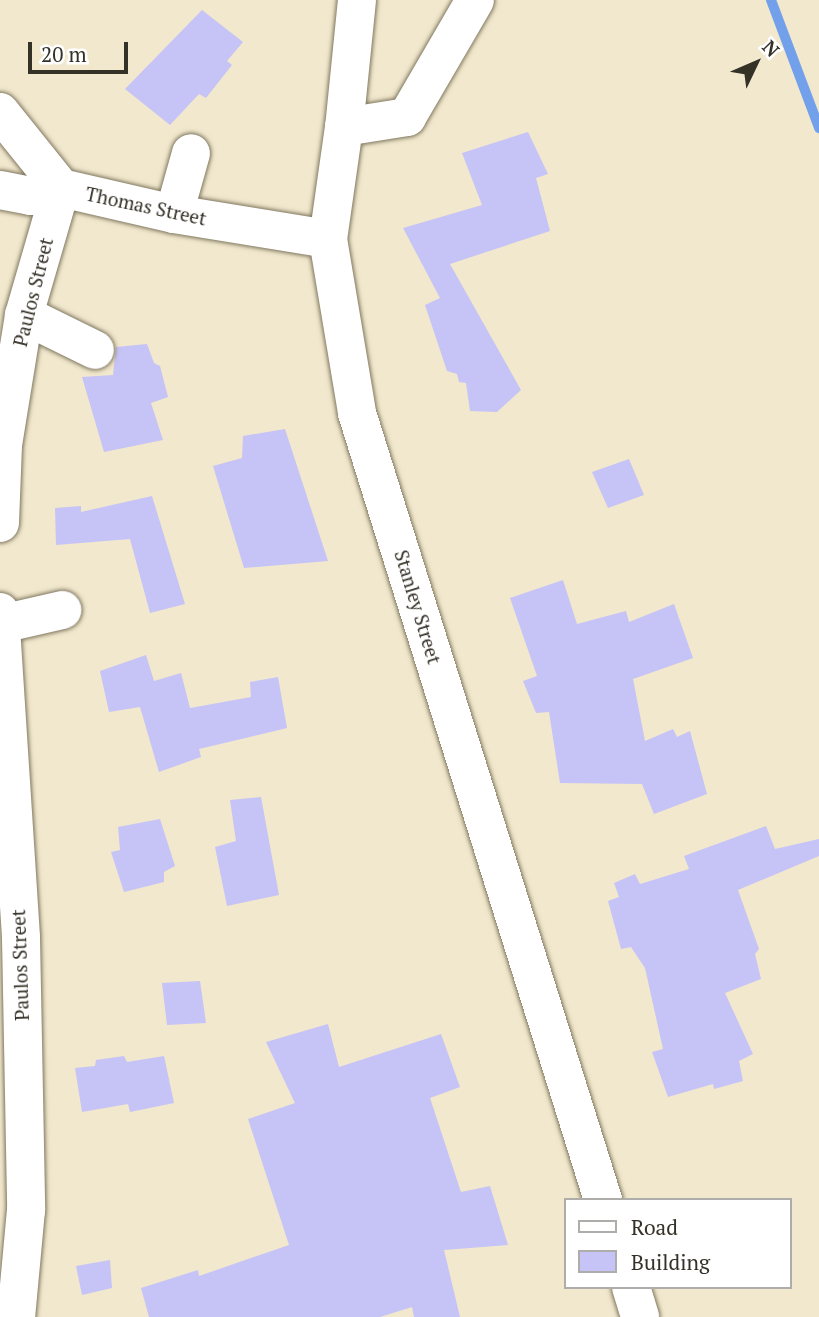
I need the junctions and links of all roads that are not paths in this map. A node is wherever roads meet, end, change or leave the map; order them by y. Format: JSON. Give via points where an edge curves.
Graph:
{"nodes":[{"id":1,"x":357,"y":0,"type":"edge"},
{"id":2,"x":475,"y":0,"type":"edge"},
{"id":3,"x":0,"y":112,"type":"edge"},
{"id":4,"x":344,"y":127,"type":"junction"},
{"id":5,"x":191,"y":153,"type":"dead end"},
{"id":6,"x":61,"y":188,"type":"junction"},
{"id":7,"x":0,"y":190,"type":"edge"},
{"id":8,"x":174,"y":214,"type":"junction"},
{"id":9,"x":328,"y":239,"type":"junction"},
{"id":10,"x":24,"y":315,"type":"junction"},
{"id":11,"x":95,"y":350,"type":"dead end"},
{"id":12,"x":1,"y":444,"type":"edge"},
{"id":13,"x":0,"y":502,"type":"edge"},
{"id":14,"x":62,"y":610,"type":"dead end"},
{"id":15,"x":0,"y":612,"type":"edge"},
{"id":16,"x":1,"y":625,"type":"edge"},
{"id":17,"x":4,"y":771,"type":"edge"},
{"id":18,"x":11,"y":1083,"type":"edge"},
{"id":19,"x":602,"y":1198,"type":"edge"},
{"id":20,"x":11,"y":1252,"type":"edge"},
{"id":21,"x":632,"y":1289,"type":"edge"},
{"id":22,"x":16,"y":1317,"type":"edge"},
{"id":23,"x":640,"y":1317,"type":"edge"}],
"edges":[{"from":1,"to":4,"type":"street","name":"Stanley Street"},
{"from":2,"to":4,"type":"street","via":[[407,117]]},
{"from":3,"to":6,"type":"street","name":"Thomas Street"},
{"from":4,"to":9,"type":"street","name":"Stanley Street"},
{"from":5,"to":8,"type":"street"},
{"from":6,"to":7,"type":"street","via":[[30,196]]},
{"from":6,"to":8,"type":"street","name":"Thomas Street"},
{"from":6,"to":10,"type":"street","name":"Paulos Street"},
{"from":8,"to":9,"type":"street","name":"Thomas Street"},
{"from":9,"to":19,"type":"street","name":"Stanley Street","via":[[357,413]]},
{"from":10,"to":11,"type":"street"},
{"from":10,"to":12,"type":"street","name":"Paulos Street"},
{"from":12,"to":13,"type":"street","name":"Paulos Street"},
{"from":14,"to":16,"type":"street"},
{"from":15,"to":16,"type":"street","name":"Paulos Street"},
{"from":16,"to":17,"type":"street","name":"Paulos Street"},
{"from":17,"to":18,"type":"street","name":"Paulos Street","via":[[21,938]]},
{"from":18,"to":20,"type":"street","name":"Paulos Street","via":[[26,1210]]},
{"from":20,"to":22,"type":"street","name":"Paulos Street"},
{"from":21,"to":23,"type":"street"}]}
